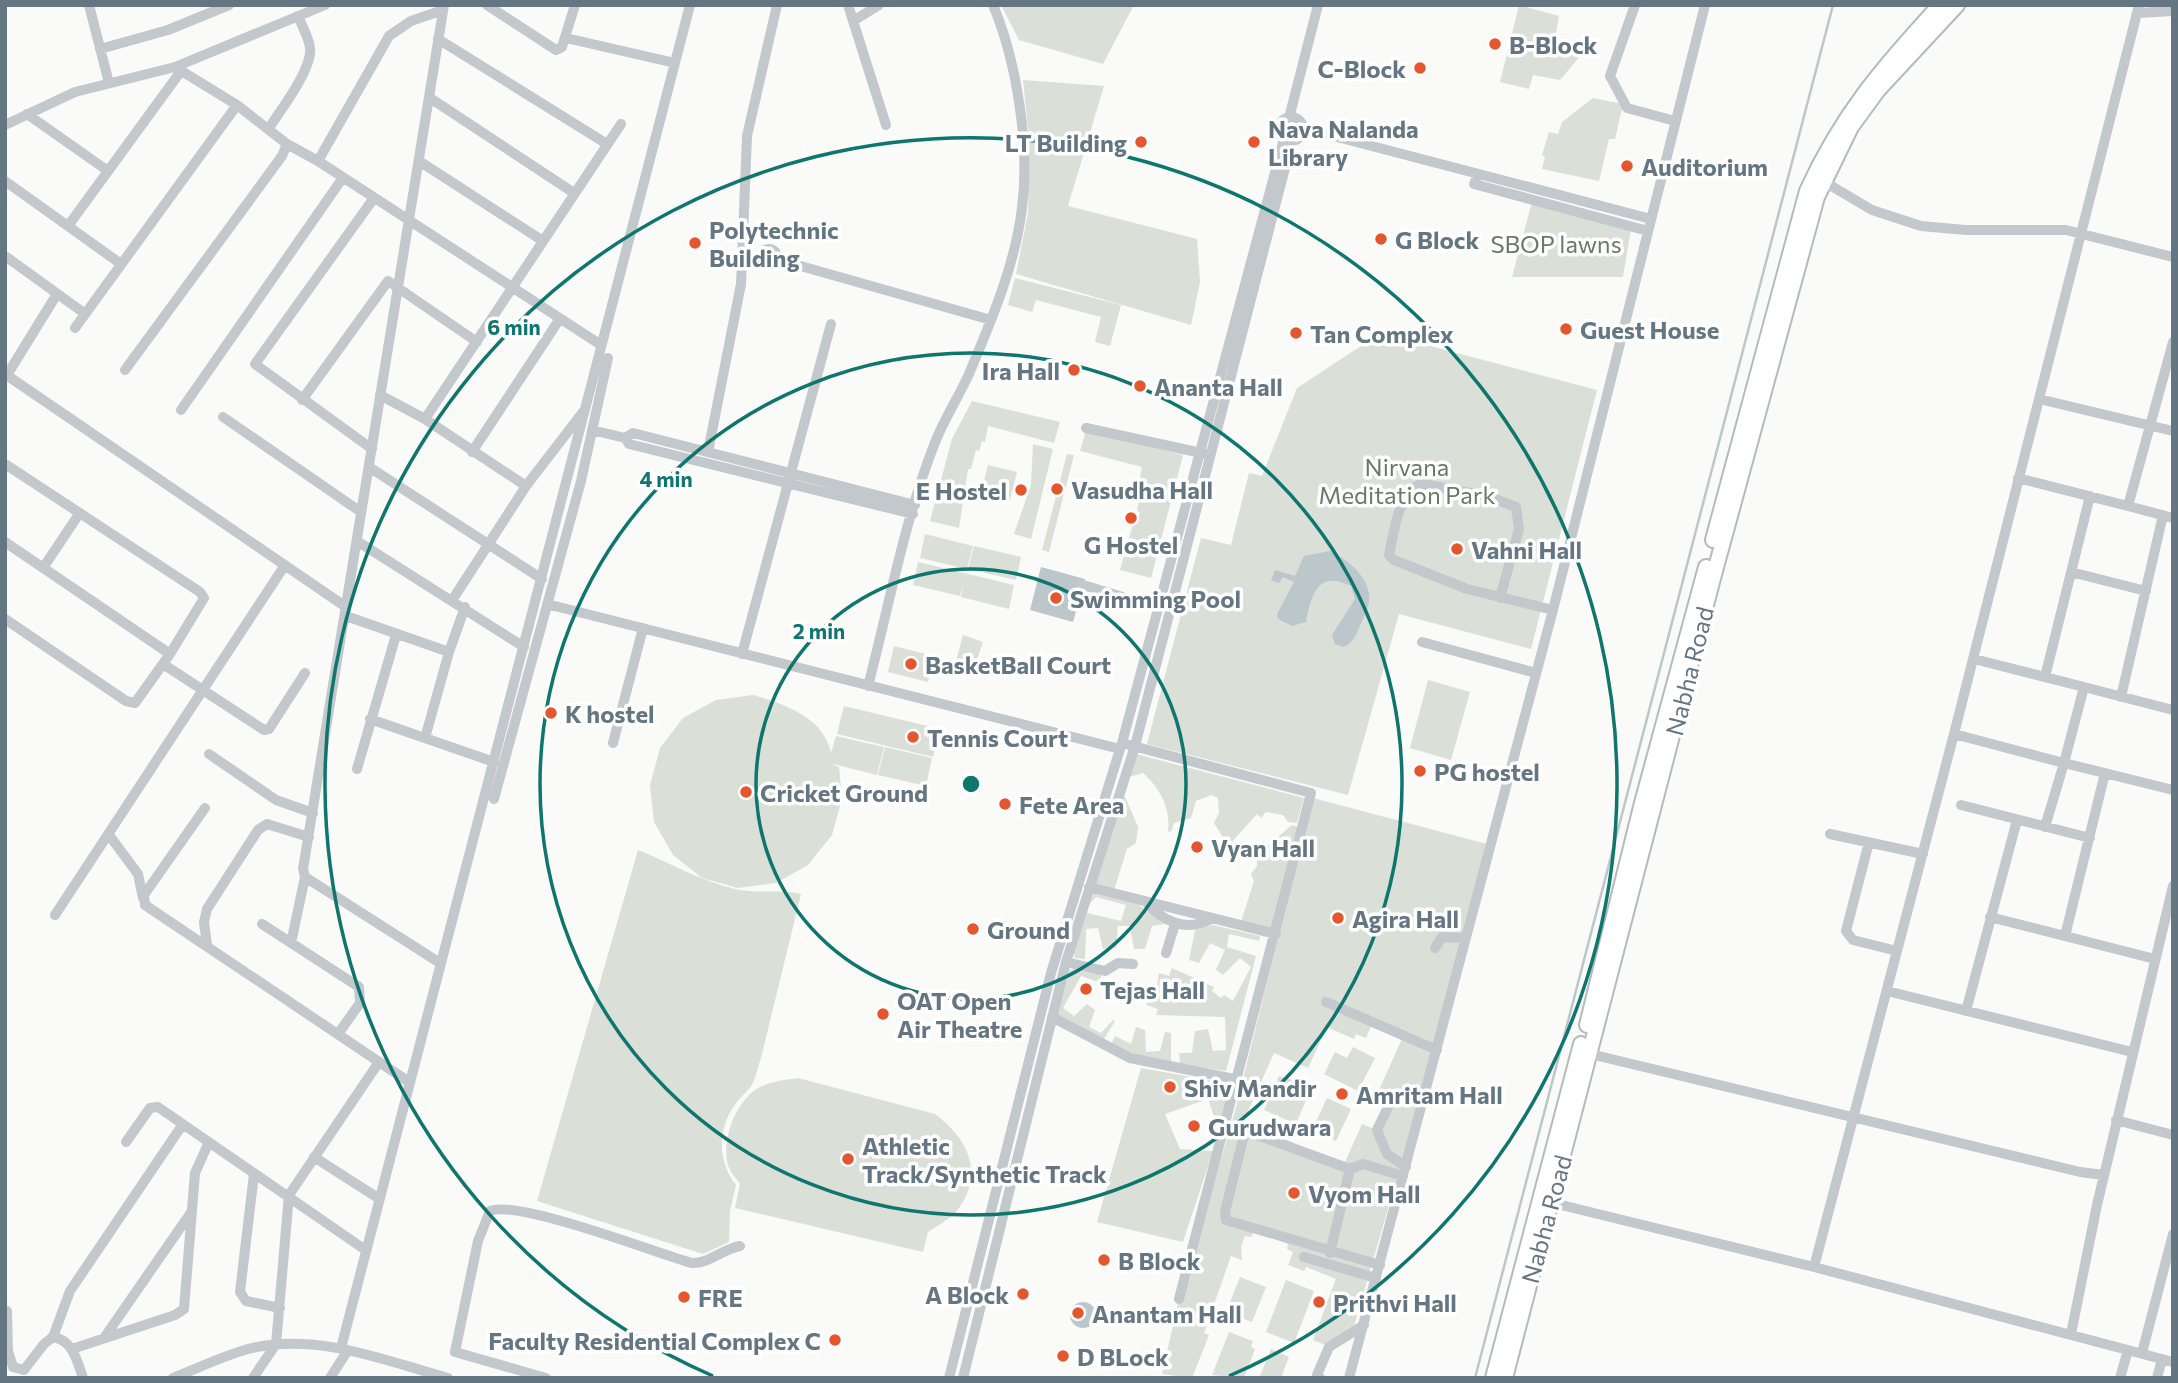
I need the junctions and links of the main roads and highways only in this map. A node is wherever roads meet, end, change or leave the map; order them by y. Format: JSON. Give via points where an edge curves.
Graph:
{"nodes":[{"id":1,"x":1940,"y":5,"type":"edge"},
{"id":2,"x":1957,"y":5,"type":"edge"},
{"id":3,"x":1584,"y":1052,"type":"junction"},
{"id":4,"x":1544,"y":1201,"type":"junction"},
{"id":5,"x":1493,"y":1378,"type":"edge"},
{"id":6,"x":1505,"y":1378,"type":"edge"}],
"edges":[{"from":1,"to":3,"type":"main road","name":"Nabha Road","via":[[1857,99],[1807,191],[1642,803]]},
{"from":2,"to":3,"type":"main road","name":"Nabha Road","via":[[1878,90],[1851,127],[1823,181]]},
{"from":3,"to":4,"type":"main road","name":"Nabha Road"},
{"from":4,"to":5,"type":"main road","name":"Nabha Road"},
{"from":4,"to":6,"type":"main road","name":"Nabha Road"}]}
